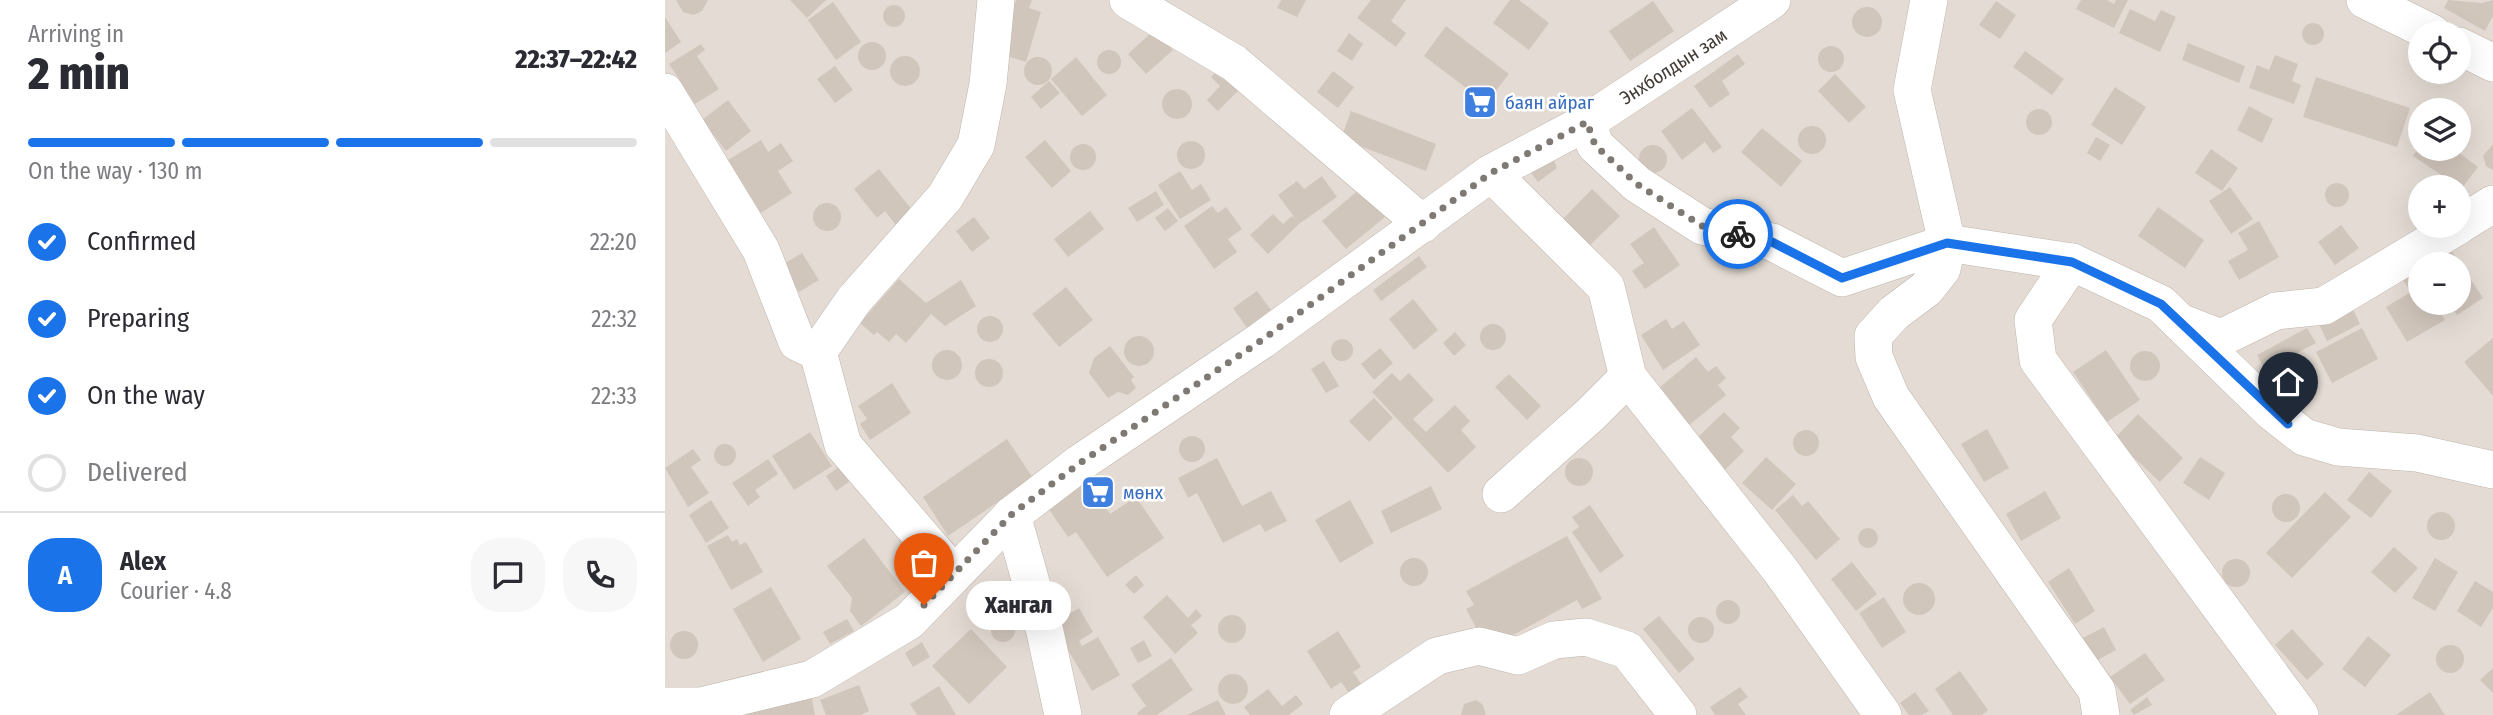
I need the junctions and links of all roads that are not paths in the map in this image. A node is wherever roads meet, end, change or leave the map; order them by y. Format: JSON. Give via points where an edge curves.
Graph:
{"nodes":[{"id":1,"x":996,"y":0,"type":"edge"},
{"id":2,"x":1128,"y":0,"type":"edge"},
{"id":3,"x":1772,"y":0,"type":"edge"},
{"id":4,"x":1929,"y":0,"type":"edge"},
{"id":5,"x":2365,"y":0,"type":"edge"},
{"id":6,"x":2408,"y":21,"type":"edge"},
{"id":7,"x":2471,"y":53,"type":"edge"},
{"id":8,"x":2493,"y":64,"type":"edge"},
{"id":9,"x":665,"y":92,"type":"edge"},
{"id":10,"x":1587,"y":122,"type":"junction"},
{"id":11,"x":1491,"y":173,"type":"junction"},
{"id":12,"x":2493,"y":204,"type":"edge"},
{"id":13,"x":2471,"y":217,"type":"edge"},
{"id":14,"x":1423,"y":225,"type":"junction"},
{"id":15,"x":2436,"y":238,"type":"edge"},
{"id":16,"x":1947,"y":243,"type":"junction"},
{"id":17,"x":2072,"y":262,"type":"junction"},
{"id":18,"x":2179,"y":322,"type":"junction"},
{"id":19,"x":818,"y":352,"type":"junction"},
{"id":20,"x":1628,"y":377,"type":"junction"},
{"id":21,"x":2493,"y":470,"type":"edge"},
{"id":22,"x":1501,"y":494,"type":"dead end"},
{"id":23,"x":1012,"y":514,"type":"junction"},
{"id":24,"x":953,"y":573,"type":"junction"},
{"id":25,"x":665,"y":706,"type":"edge"},
{"id":26,"x":1063,"y":715,"type":"edge"},
{"id":27,"x":1348,"y":715,"type":"edge"},
{"id":28,"x":1678,"y":715,"type":"edge"},
{"id":29,"x":1883,"y":715,"type":"edge"},
{"id":30,"x":2101,"y":715,"type":"edge"},
{"id":31,"x":2300,"y":715,"type":"edge"}],
"edges":[{"from":1,"to":19,"type":"street","via":[[988,84],[976,145],[944,197],[854,300]]},
{"from":2,"to":14,"type":"street","via":[[1234,63]]},
{"from":3,"to":10,"type":"street","name":"Энхболдын зам"},
{"from":4,"to":16,"type":"street","via":[[1912,90]]},
{"from":5,"to":6,"type":"street"},
{"from":7,"to":8,"type":"street"},
{"from":9,"to":19,"type":"street","via":[[761,250],[797,342]]},
{"from":10,"to":11,"type":"street","name":"Энхболдын зам"},
{"from":10,"to":16,"type":"street","via":[[1595,145],[1637,184],[1702,226],[1772,242],[1842,278]]},
{"from":11,"to":14,"type":"street","name":"Энхболдын зам"},
{"from":11,"to":20,"type":"street","via":[[1606,288]]},
{"from":12,"to":13,"type":"street"},
{"from":14,"to":23,"type":"street","name":"Энхболдын зам"},
{"from":15,"to":18,"type":"street","via":[[2324,306],[2276,311],[2221,338]]},
{"from":16,"to":17,"type":"street"},
{"from":16,"to":30,"type":"street","via":[[1942,269],[1926,289],[1893,313],[1873,335],[1874,358],[1891,397],[2097,691]]},
{"from":17,"to":18,"type":"street","via":[[2161,304]]},
{"from":17,"to":31,"type":"street","via":[[2033,320],[2038,360]]},
{"from":18,"to":21,"type":"street","via":[[2304,437],[2338,447],[2417,453]]},
{"from":19,"to":24,"type":"street","via":[[843,444]]},
{"from":20,"to":22,"type":"street"},
{"from":20,"to":29,"type":"street","via":[[1781,571]]},
{"from":23,"to":24,"type":"street","name":"Энхболдын зам"},
{"from":23,"to":26,"type":"street"},
{"from":24,"to":25,"type":"street","name":"Энхболдын зам","via":[[909,621],[812,679],[701,706]]},
{"from":27,"to":28,"type":"street","via":[[1437,656],[1479,646],[1518,656],[1554,640],[1586,637],[1627,650]]}]}
